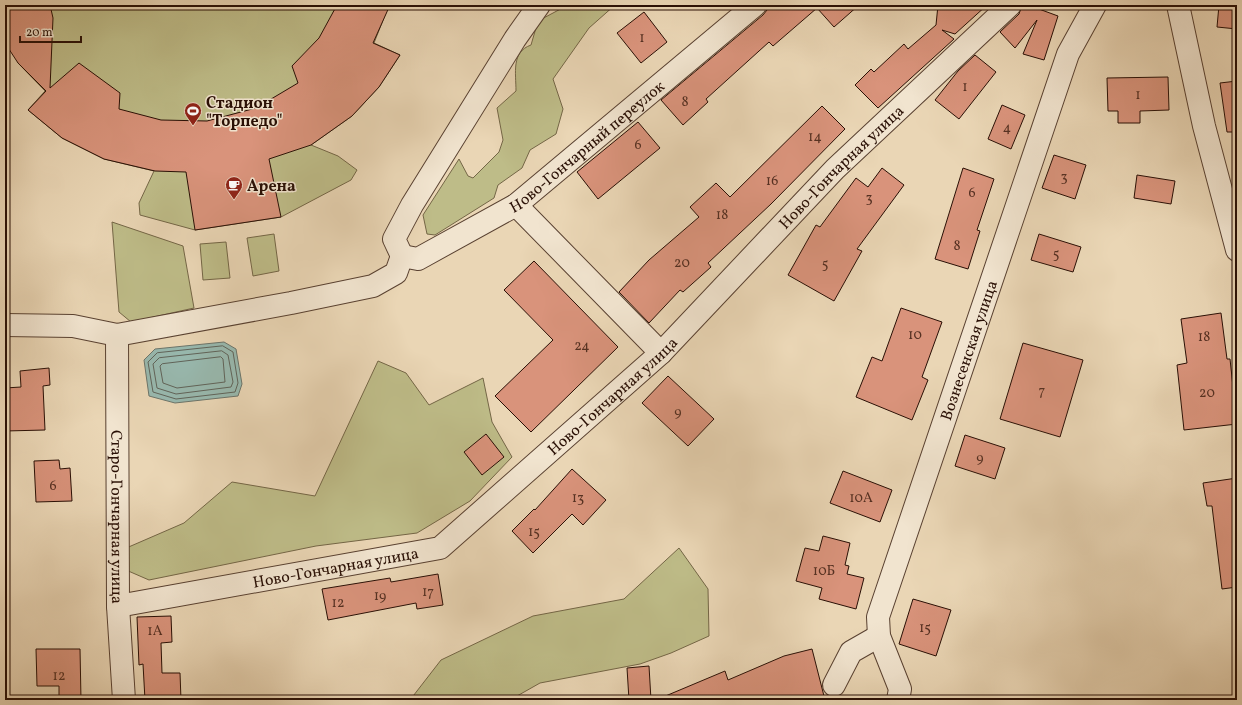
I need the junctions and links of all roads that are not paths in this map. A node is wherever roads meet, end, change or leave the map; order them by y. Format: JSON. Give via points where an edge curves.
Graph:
{"nodes":[{"id":1,"x":539,"y":5,"type":"edge"},
{"id":2,"x":755,"y":5,"type":"edge"},
{"id":3,"x":1010,"y":5,"type":"edge"},
{"id":4,"x":1095,"y":5,"type":"edge"},
{"id":5,"x":1178,"y":5,"type":"edge"},
{"id":6,"x":1230,"y":195,"type":"edge"},
{"id":7,"x":516,"y":205,"type":"junction"},
{"id":8,"x":1237,"y":250,"type":"edge"},
{"id":9,"x":402,"y":256,"type":"junction"},
{"id":10,"x":5,"y":325,"type":"edge"},
{"id":11,"x":116,"y":334,"type":"junction"},
{"id":12,"x":661,"y":353,"type":"junction"},
{"id":13,"x":118,"y":606,"type":"junction"},
{"id":14,"x":879,"y":636,"type":"junction"},
{"id":15,"x":834,"y":686,"type":"dead end"},
{"id":16,"x":124,"y":700,"type":"edge"},
{"id":17,"x":898,"y":700,"type":"edge"}],
"edges":[{"from":1,"to":9,"type":"street","via":[[515,39],[412,205],[394,239]]},
{"from":2,"to":7,"type":"street","name":"Ново-Гончарный переулок"},
{"from":3,"to":12,"type":"street","name":"Ново-Гончарная улица","via":[[835,169]]},
{"from":4,"to":14,"type":"street","name":"Вознесенская улица","via":[[1066,61],[878,617]]},
{"from":5,"to":6,"type":"street","via":[[1198,96]]},
{"from":6,"to":8,"type":"street"},
{"from":7,"to":9,"type":"street","name":"Ново-Гончарный переулок","via":[[418,259]]},
{"from":7,"to":12,"type":"street"},
{"from":9,"to":11,"type":"street","via":[[396,273],[373,286]]},
{"from":10,"to":11,"type":"street","via":[[73,326]]},
{"from":11,"to":13,"type":"street","name":"Старо-Гончарная улица"},
{"from":12,"to":13,"type":"street","name":"Ново-Гончарная улица","via":[[440,548]]},
{"from":13,"to":16,"type":"street","name":"Старо-Гончарная улица"},
{"from":14,"to":15,"type":"street","via":[[851,652]]},
{"from":14,"to":17,"type":"street","name":"Вознесенская улица","via":[[900,689]]}]}
